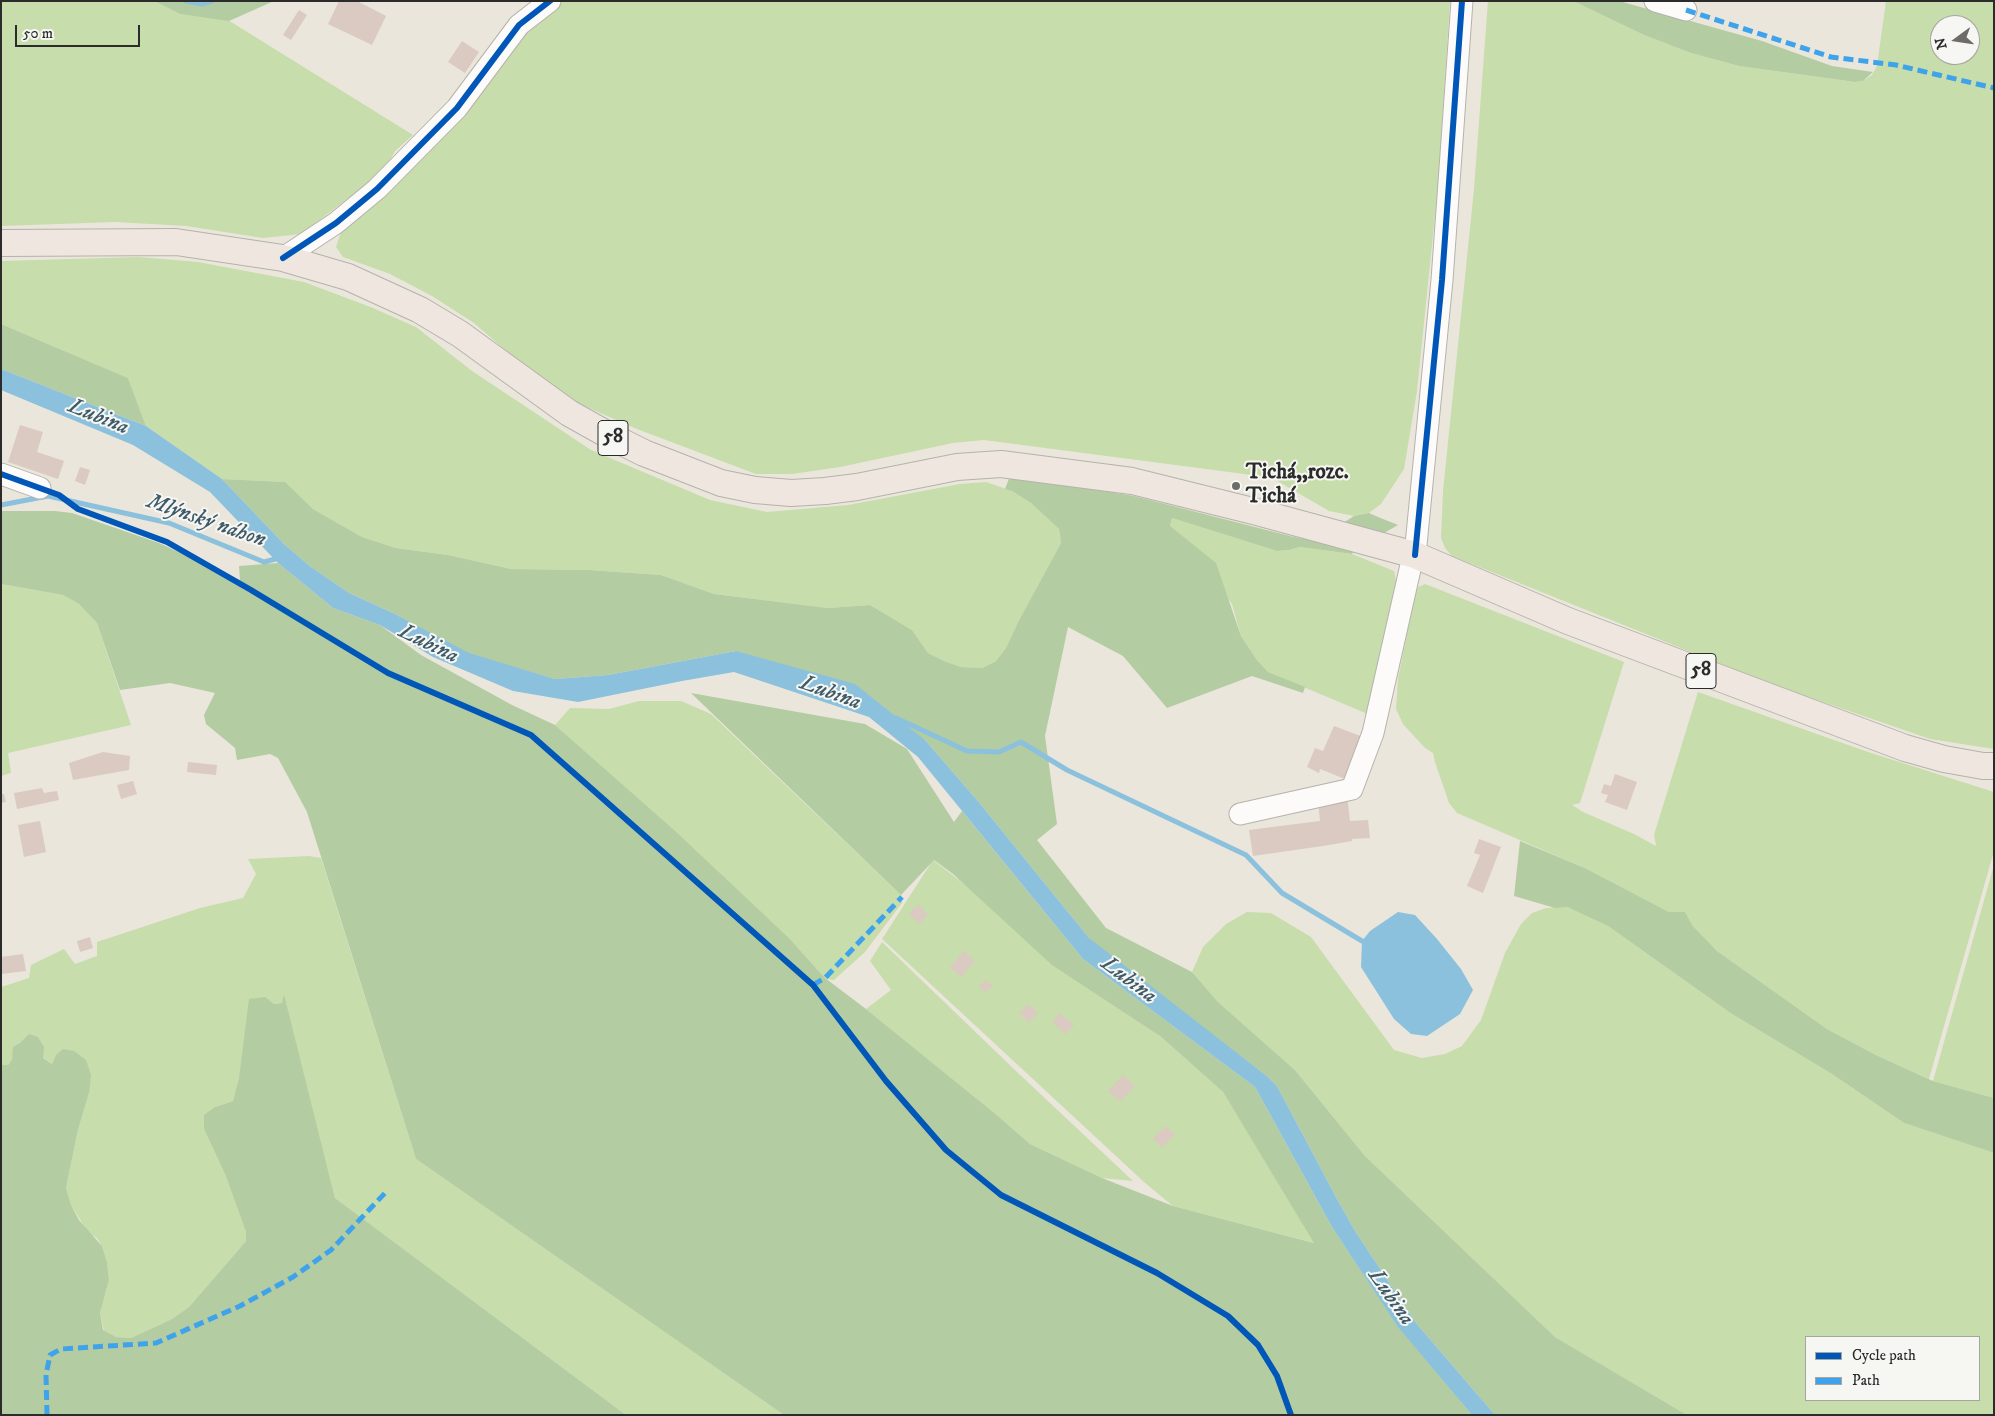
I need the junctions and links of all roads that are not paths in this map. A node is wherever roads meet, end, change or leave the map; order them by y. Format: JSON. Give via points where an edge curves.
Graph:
{"nodes":[{"id":1,"x":550,"y":1,"type":"edge"},
{"id":2,"x":1462,"y":1,"type":"edge"},
{"id":3,"x":1655,"y":1,"type":"edge"},
{"id":4,"x":1686,"y":10,"type":"dead end"},
{"id":5,"x":1,"y":243,"type":"edge"},
{"id":6,"x":283,"y":258,"type":"junction"},
{"id":7,"x":1,"y":474,"type":"edge"},
{"id":8,"x":40,"y":488,"type":"dead end"},
{"id":9,"x":1415,"y":554,"type":"junction"},
{"id":10,"x":1994,"y":766,"type":"edge"},
{"id":11,"x":1240,"y":814,"type":"dead end"}],
"edges":[{"from":1,"to":6,"type":"street","via":[[519,25],[457,108],[376,189],[336,223]]},
{"from":2,"to":9,"type":"street","via":[[1442,280]]},
{"from":3,"to":4,"type":"street"},
{"from":5,"to":6,"type":"main road","number":"58","via":[[176,242]]},
{"from":6,"to":9,"type":"main road","number":"58","via":[[348,277],[420,310],[460,334],[569,413],[644,453],[721,483],[755,490],[825,491],[957,467],[1001,464],[1132,481]]},
{"from":7,"to":8,"type":"street"},
{"from":9,"to":10,"type":"main road","number":"58","via":[[1568,621],[1904,748],[1944,759]]},
{"from":9,"to":11,"type":"street","via":[[1373,734],[1352,788]]}]}
